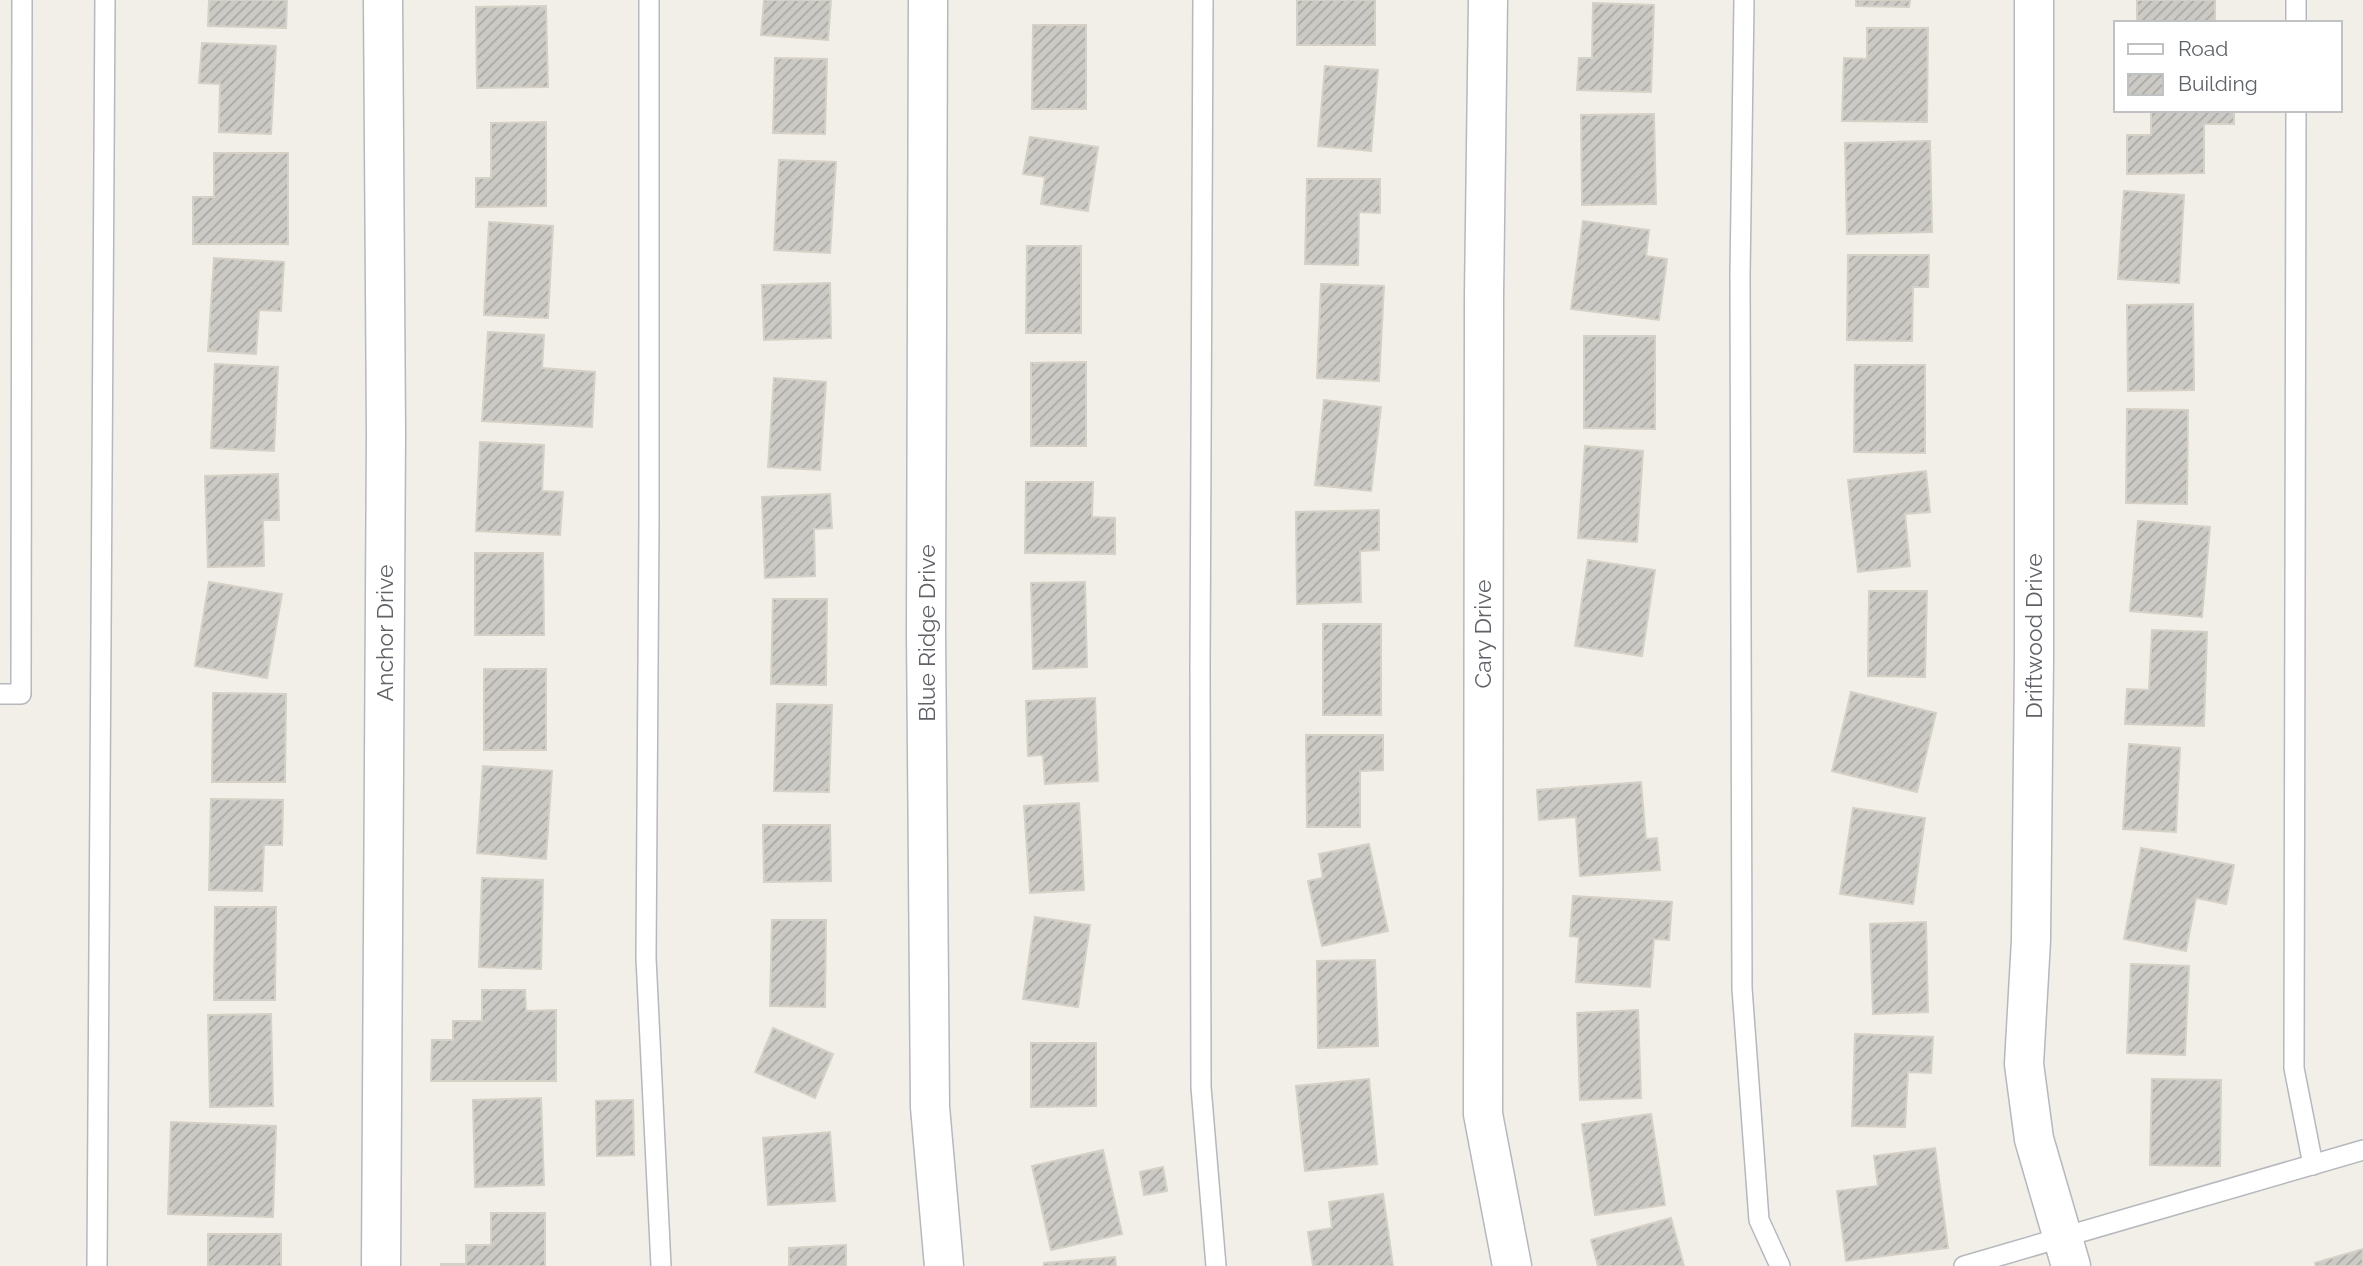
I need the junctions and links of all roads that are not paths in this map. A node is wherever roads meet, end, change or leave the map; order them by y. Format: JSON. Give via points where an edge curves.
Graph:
{"nodes":[{"id":1,"x":22,"y":0,"type":"edge"},
{"id":2,"x":105,"y":0,"type":"edge"},
{"id":3,"x":383,"y":0,"type":"edge"},
{"id":4,"x":649,"y":0,"type":"edge"},
{"id":5,"x":928,"y":0,"type":"edge"},
{"id":6,"x":1203,"y":0,"type":"edge"},
{"id":7,"x":1488,"y":0,"type":"edge"},
{"id":8,"x":1744,"y":0,"type":"edge"},
{"id":9,"x":2034,"y":0,"type":"edge"},
{"id":10,"x":2296,"y":0,"type":"edge"},
{"id":11,"x":2296,"y":21,"type":"edge"},
{"id":12,"x":2296,"y":112,"type":"edge"},
{"id":13,"x":0,"y":694,"type":"edge"},
{"id":14,"x":2363,"y":1150,"type":"edge"},
{"id":15,"x":2313,"y":1165,"type":"junction"},
{"id":16,"x":2067,"y":1252,"type":"edge"},
{"id":17,"x":97,"y":1266,"type":"edge"},
{"id":18,"x":381,"y":1266,"type":"edge"},
{"id":19,"x":661,"y":1266,"type":"edge"},
{"id":20,"x":944,"y":1266,"type":"edge"},
{"id":21,"x":1216,"y":1266,"type":"edge"},
{"id":22,"x":1512,"y":1266,"type":"edge"},
{"id":23,"x":1780,"y":1266,"type":"edge"},
{"id":24,"x":1964,"y":1266,"type":"edge"}],
"edges":[{"from":1,"to":13,"type":"lane","via":[[21,694]]},
{"from":2,"to":17,"type":"lane"},
{"from":3,"to":18,"type":"street","name":"Anchor Drive","via":[[386,461]]},
{"from":4,"to":19,"type":"lane","via":[[646,958]]},
{"from":5,"to":20,"type":"street","name":"Blue Ridge Drive","via":[[930,1107]]},
{"from":6,"to":21,"type":"lane","via":[[1201,1074]]},
{"from":7,"to":22,"type":"street","name":"Cary Drive","via":[[1483,297],[1483,1114]]},
{"from":8,"to":23,"type":"lane","via":[[1742,988],[1759,1220]]},
{"from":9,"to":16,"type":"street","name":"Driftwood Drive","via":[[2034,660],[2031,940],[2024,1064],[2034,1139]]},
{"from":10,"to":11,"type":"lane"},
{"from":12,"to":15,"type":"lane","via":[[2294,1068]]},
{"from":14,"to":15,"type":"lane"},
{"from":15,"to":16,"type":"lane"},
{"from":16,"to":24,"type":"lane"}]}
